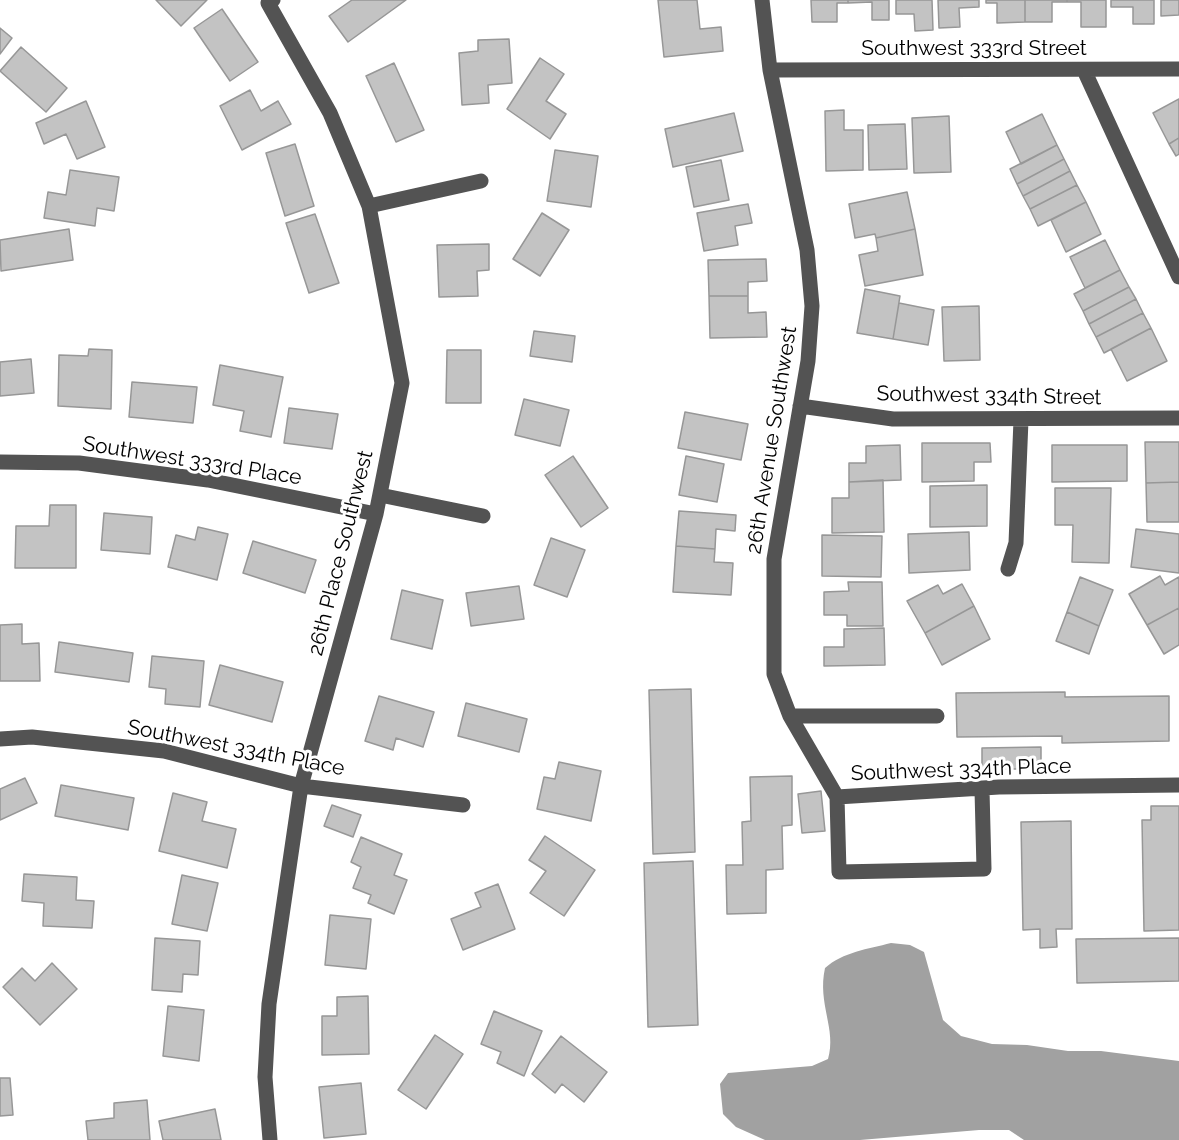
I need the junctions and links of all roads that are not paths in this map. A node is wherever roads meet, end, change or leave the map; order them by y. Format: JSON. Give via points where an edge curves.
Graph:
{"nodes":[{"id":1,"x":762,"y":0,"type":"edge"},
{"id":2,"x":269,"y":1,"type":"edge"},
{"id":3,"x":1179,"y":69,"type":"edge"},
{"id":4,"x":770,"y":70,"type":"junction"},
{"id":5,"x":1084,"y":70,"type":"junction"},
{"id":6,"x":481,"y":181,"type":"dead end"},
{"id":7,"x":369,"y":206,"type":"junction"},
{"id":8,"x":1179,"y":277,"type":"edge"},
{"id":9,"x":800,"y":406,"type":"junction"},
{"id":10,"x":1179,"y":418,"type":"edge"},
{"id":11,"x":1021,"y":420,"type":"junction"},
{"id":12,"x":0,"y":462,"type":"edge"},
{"id":13,"x":380,"y":495,"type":"junction"},
{"id":14,"x":376,"y":514,"type":"junction"},
{"id":15,"x":483,"y":516,"type":"dead end"},
{"id":16,"x":1008,"y":569,"type":"dead end"},
{"id":17,"x":774,"y":674,"type":"joint"},
{"id":18,"x":790,"y":716,"type":"junction"},
{"id":19,"x":937,"y":716,"type":"dead end"},
{"id":20,"x":0,"y":739,"type":"edge"},
{"id":21,"x":1179,"y":785,"type":"edge"},
{"id":22,"x":301,"y":786,"type":"junction"},
{"id":23,"x":982,"y":790,"type":"junction"},
{"id":24,"x":837,"y":796,"type":"junction"},
{"id":25,"x":463,"y":806,"type":"dead end"},
{"id":26,"x":270,"y":1140,"type":"edge"}],
"edges":[{"from":1,"to":4,"type":"street","name":"26th Avenue Southwest"},
{"from":2,"to":7,"type":"street","name":"26th Place Southwest","via":[[330,112]]},
{"from":3,"to":5,"type":"street","name":"Southwest 333rd Street"},
{"from":4,"to":5,"type":"street","name":"Southwest 333rd Street"},
{"from":4,"to":9,"type":"street","name":"26th Avenue Southwest","via":[[807,250],[812,306]]},
{"from":5,"to":8,"type":"street"},
{"from":6,"to":7,"type":"street"},
{"from":7,"to":13,"type":"street","name":"26th Place Southwest","via":[[402,383]]},
{"from":9,"to":11,"type":"street","name":"Southwest 334th Street","via":[[893,419]]},
{"from":9,"to":17,"type":"street","name":"26th Avenue Southwest","via":[[774,559]]},
{"from":10,"to":11,"type":"street","name":"Southwest 334th Street"},
{"from":11,"to":16,"type":"street","via":[[1016,543]]},
{"from":12,"to":14,"type":"street","name":"Southwest 333rd Place","via":[[80,463],[208,480]]},
{"from":13,"to":14,"type":"street","name":"26th Place Southwest"},
{"from":13,"to":15,"type":"street"},
{"from":14,"to":22,"type":"street","name":"26th Place Southwest"},
{"from":17,"to":18,"type":"street","name":"Southwest 334th Place"},
{"from":18,"to":19,"type":"street"},
{"from":18,"to":24,"type":"street","name":"Southwest 334th Place"},
{"from":20,"to":22,"type":"street","name":"Southwest 334th Place","via":[[32,737],[164,751]]},
{"from":21,"to":23,"type":"street","name":"Southwest 334th Place"},
{"from":22,"to":25,"type":"street","name":"Southwest 334th Place"},
{"from":22,"to":26,"type":"street","name":"26th Place Southwest","via":[[268,1004],[265,1077]]},
{"from":23,"to":24,"type":"street","name":"Southwest 334th Place"},
{"from":23,"to":24,"type":"street","via":[[984,869],[839,872]]}]}
